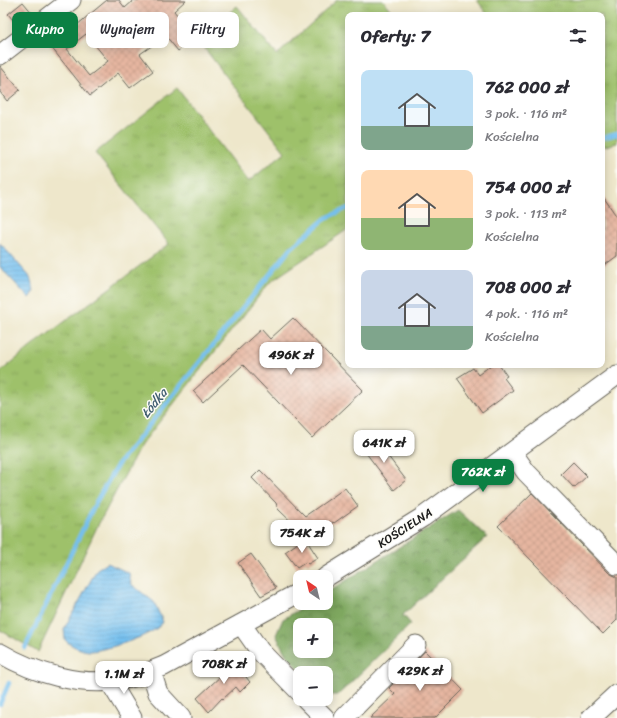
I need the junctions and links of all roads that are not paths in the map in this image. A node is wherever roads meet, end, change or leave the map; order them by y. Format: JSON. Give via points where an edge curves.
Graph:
{"nodes":[{"id":1,"x":71,"y":0,"type":"edge"},
{"id":2,"x":0,"y":55,"type":"edge"},
{"id":3,"x":617,"y":375,"type":"edge"},
{"id":4,"x":512,"y":452,"type":"junction"},
{"id":5,"x":617,"y":565,"type":"edge"},
{"id":6,"x":333,"y":573,"type":"edge"},
{"id":7,"x":293,"y":596,"type":"edge"},
{"id":8,"x":241,"y":624,"type":"junction"},
{"id":9,"x":416,"y":646,"type":"dead end"},
{"id":10,"x":0,"y":652,"type":"edge"},
{"id":11,"x":151,"y":671,"type":"junction"},
{"id":12,"x":109,"y":680,"type":"junction"},
{"id":13,"x":293,"y":685,"type":"edge"},
{"id":14,"x":617,"y":694,"type":"edge"},
{"id":15,"x":313,"y":706,"type":"edge"},
{"id":16,"x":132,"y":718,"type":"edge"},
{"id":17,"x":180,"y":718,"type":"edge"},
{"id":18,"x":325,"y":718,"type":"edge"},
{"id":19,"x":344,"y":718,"type":"edge"},
{"id":20,"x":592,"y":718,"type":"edge"}],
"edges":[{"from":1,"to":2,"type":"street"},
{"from":3,"to":4,"type":"street","name":"KOŚCIELNA"},
{"from":4,"to":5,"type":"street","via":[[526,472]]},
{"from":4,"to":6,"type":"street","name":"KOŚCIELNA","via":[[423,517]]},
{"from":7,"to":8,"type":"street"},
{"from":8,"to":11,"type":"street"},
{"from":8,"to":13,"type":"street","via":[[260,651]]},
{"from":9,"to":19,"type":"street"},
{"from":10,"to":12,"type":"street","via":[[30,668],[55,676],[79,680]]},
{"from":11,"to":12,"type":"street","via":[[119,680]]},
{"from":11,"to":17,"type":"street","via":[[158,692]]},
{"from":12,"to":16,"type":"street"},
{"from":14,"to":20,"type":"street"},
{"from":15,"to":18,"type":"street"}]}
